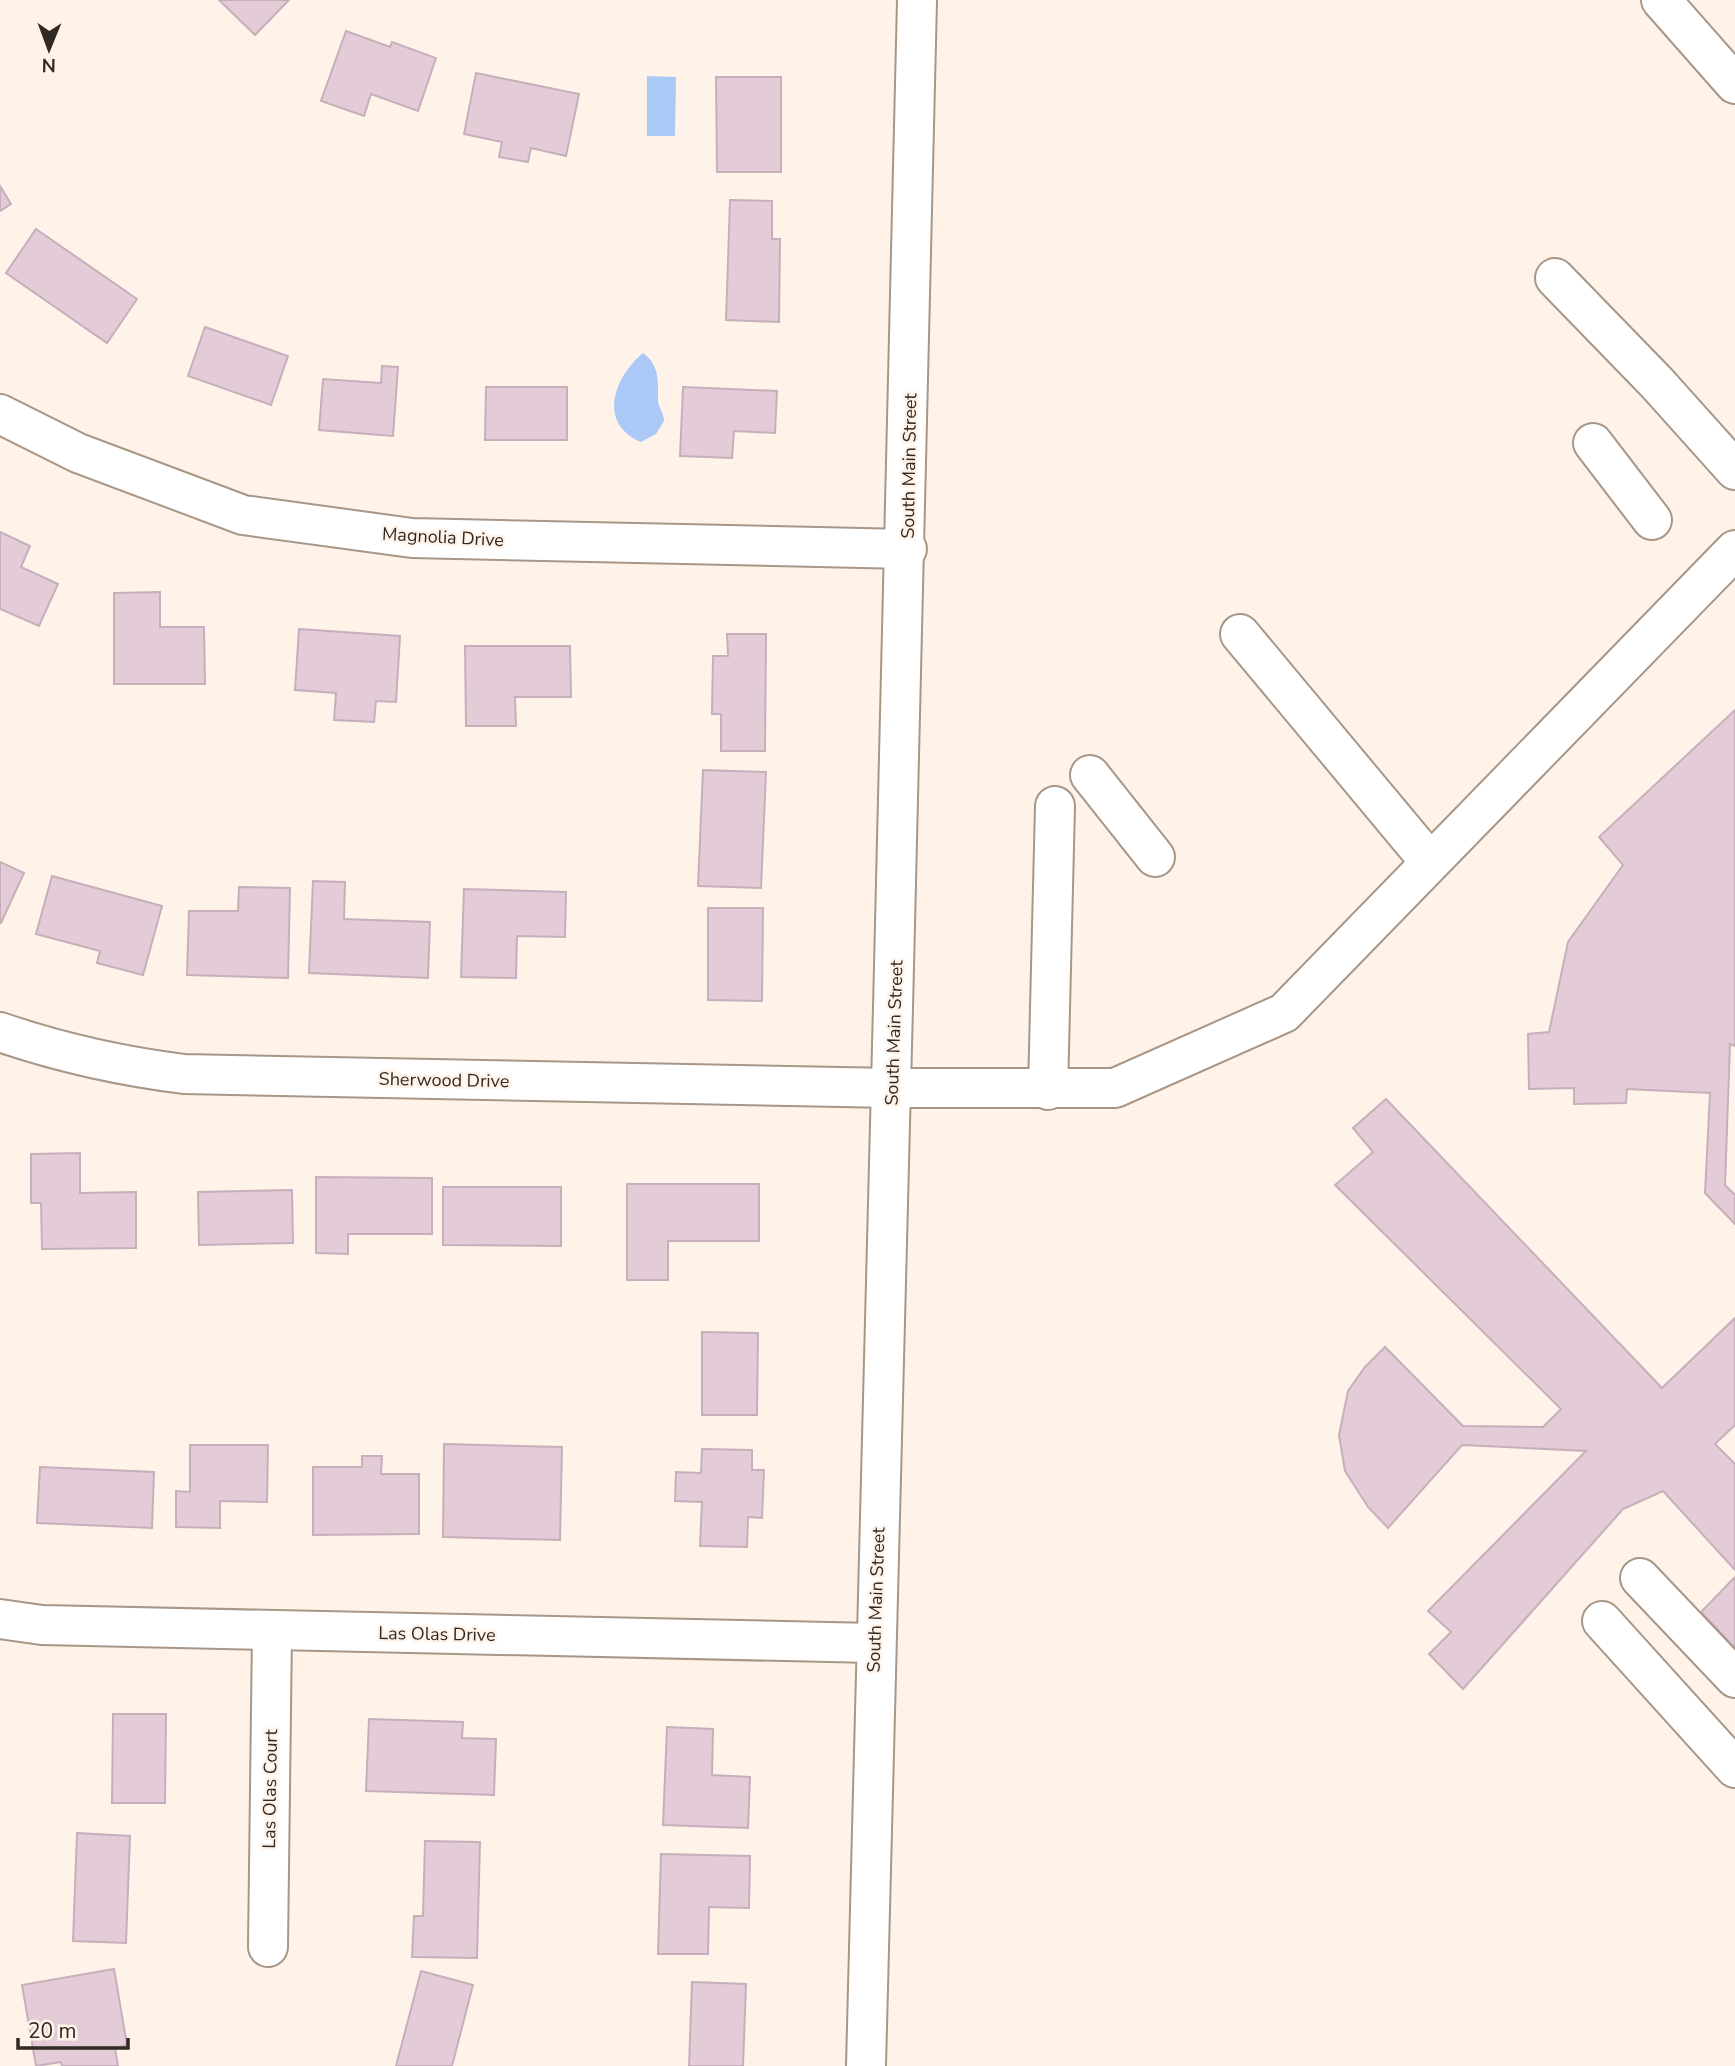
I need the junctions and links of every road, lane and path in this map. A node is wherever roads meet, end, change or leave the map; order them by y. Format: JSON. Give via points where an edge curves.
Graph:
{"nodes":[{"id":1,"x":917,"y":0,"type":"edge"},
{"id":2,"x":1661,"y":0,"type":"edge"},
{"id":3,"x":1735,"y":84,"type":"edge"},
{"id":4,"x":1555,"y":278,"type":"dead end"},
{"id":5,"x":0,"y":415,"type":"edge"},
{"id":6,"x":1593,"y":443,"type":"dead end"},
{"id":7,"x":1735,"y":470,"type":"edge"},
{"id":8,"x":1652,"y":520,"type":"dead end"},
{"id":9,"x":907,"y":549,"type":"junction"},
{"id":10,"x":1735,"y":550,"type":"edge"},
{"id":11,"x":1240,"y":634,"type":"dead end"},
{"id":12,"x":1090,"y":775,"type":"dead end"},
{"id":13,"x":1055,"y":807,"type":"dead end"},
{"id":14,"x":1155,"y":857,"type":"dead end"},
{"id":15,"x":1430,"y":862,"type":"junction"},
{"id":16,"x":0,"y":1032,"type":"edge"},
{"id":17,"x":893,"y":1088,"type":"junction"},
{"id":18,"x":1048,"y":1090,"type":"junction"},
{"id":19,"x":1640,"y":1577,"type":"dead end"},
{"id":20,"x":0,"y":1619,"type":"edge"},
{"id":21,"x":1602,"y":1622,"type":"dead end"},
{"id":22,"x":272,"y":1631,"type":"junction"},
{"id":23,"x":874,"y":1643,"type":"junction"},
{"id":24,"x":1735,"y":1678,"type":"edge"},
{"id":25,"x":1735,"y":1768,"type":"edge"},
{"id":26,"x":268,"y":1947,"type":"dead end"},
{"id":27,"x":866,"y":2066,"type":"edge"}],
"edges":[{"from":1,"to":9,"type":"street","name":"South Main Street"},
{"from":2,"to":3,"type":"street"},
{"from":4,"to":7,"type":"street"},
{"from":5,"to":9,"type":"street","name":"Magnolia Drive","via":[[78,453],[243,515],[412,538]]},
{"from":6,"to":8,"type":"street"},
{"from":9,"to":17,"type":"street","name":"South Main Street"},
{"from":10,"to":15,"type":"street","name":"Sherwood Drive"},
{"from":11,"to":15,"type":"street"},
{"from":12,"to":14,"type":"street"},
{"from":13,"to":18,"type":"street"},
{"from":15,"to":18,"type":"street","name":"Sherwood Drive","via":[[1284,1013],[1115,1088]]},
{"from":16,"to":17,"type":"street","name":"Sherwood Drive","via":[[118,1066],[184,1074]]},
{"from":17,"to":18,"type":"street","name":"Sherwood Drive"},
{"from":17,"to":23,"type":"street","name":"South Main Street"},
{"from":19,"to":24,"type":"street"},
{"from":20,"to":22,"type":"street","name":"Las Olas Drive","via":[[42,1625]]},
{"from":21,"to":25,"type":"street"},
{"from":22,"to":23,"type":"street","name":"Las Olas Drive"},
{"from":22,"to":26,"type":"street","name":"Las Olas Court"},
{"from":23,"to":27,"type":"street","name":"South Main Street"}]}
